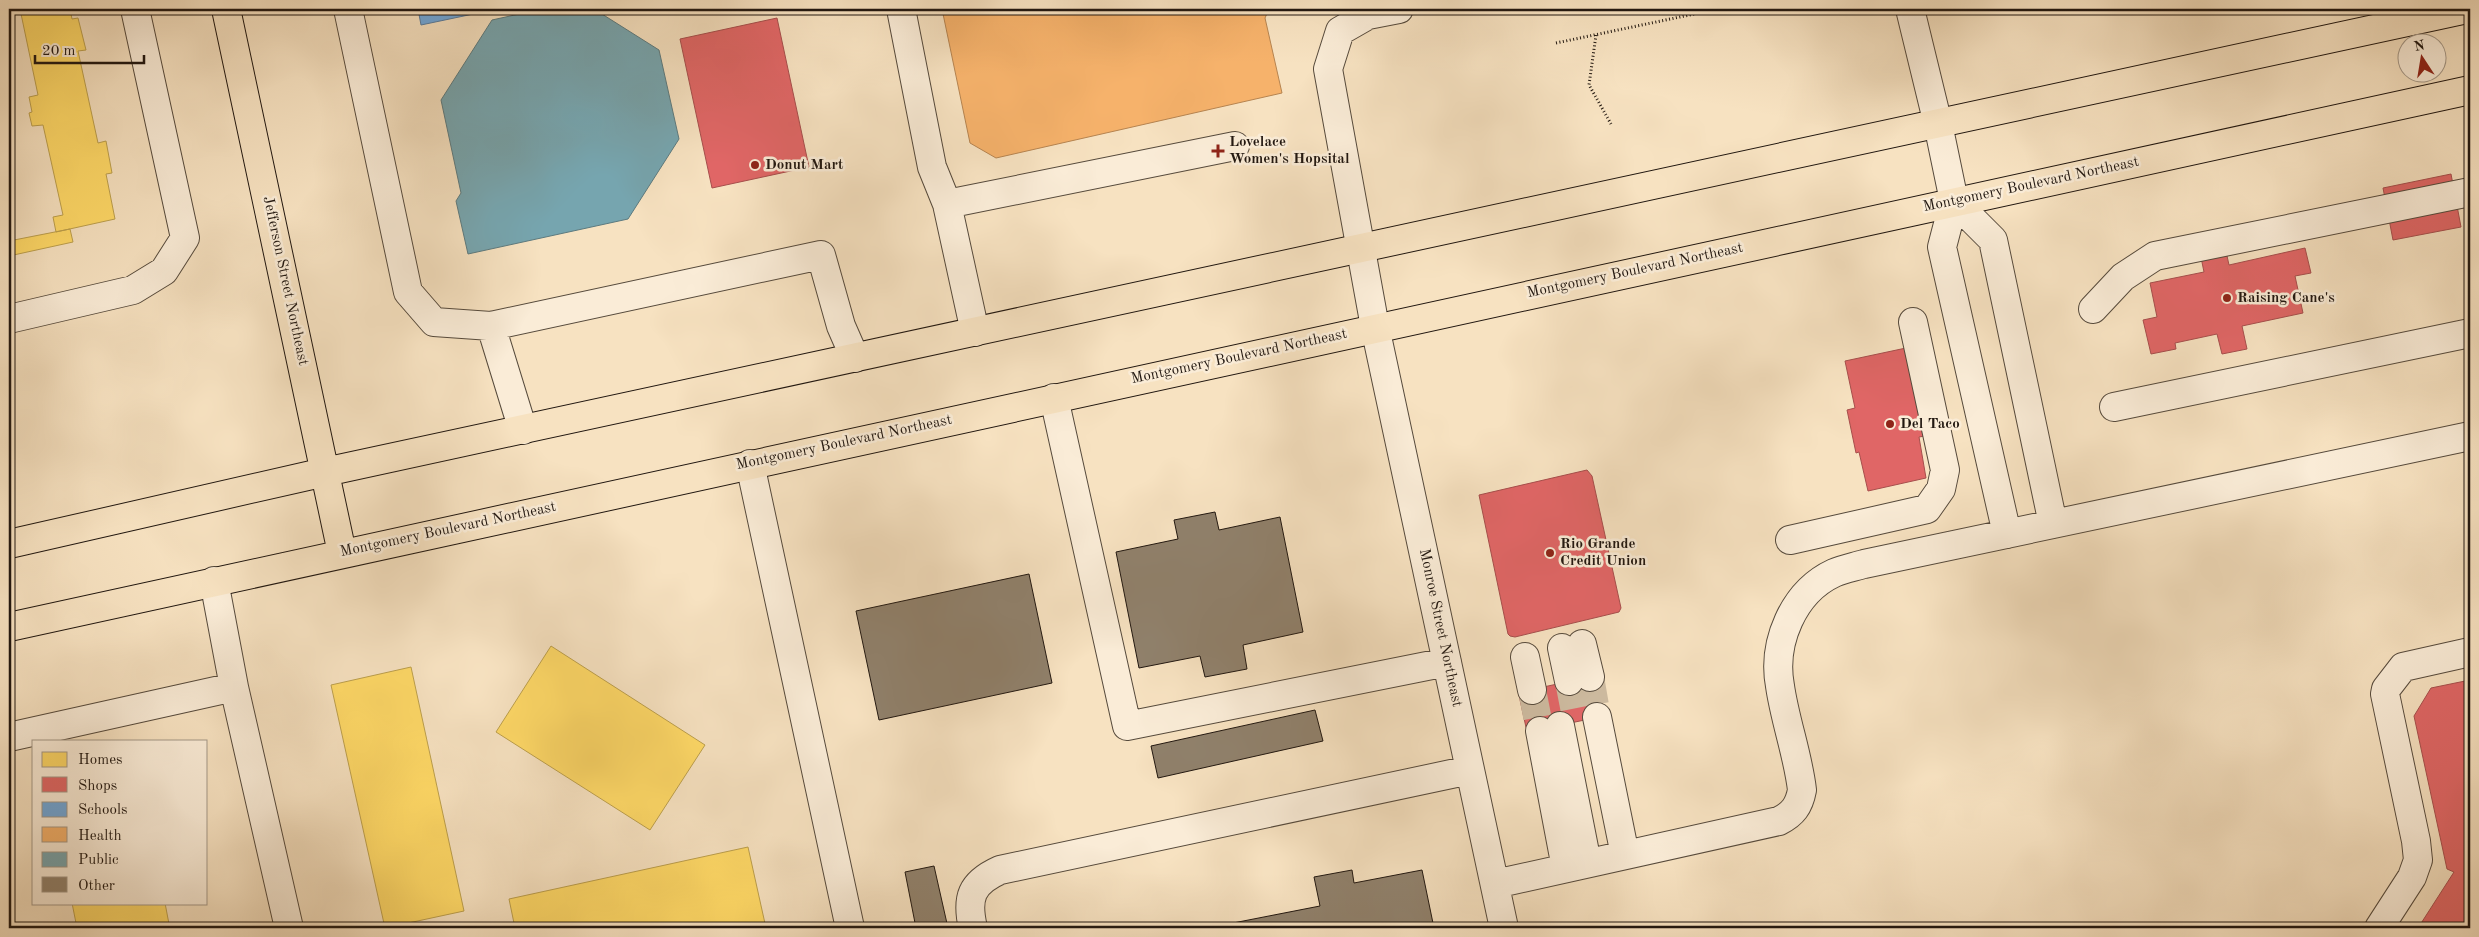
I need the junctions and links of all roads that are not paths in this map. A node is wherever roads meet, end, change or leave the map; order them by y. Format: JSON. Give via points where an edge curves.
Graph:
{"nodes":[{"id":1,"x":135,"y":9,"type":"edge"},
{"id":2,"x":226,"y":9,"type":"edge"},
{"id":3,"x":348,"y":9,"type":"edge"},
{"id":4,"x":900,"y":9,"type":"edge"},
{"id":5,"x":1399,"y":9,"type":"edge"},
{"id":6,"x":1910,"y":9,"type":"edge"},
{"id":7,"x":2468,"y":9,"type":"edge"},
{"id":8,"x":2470,"y":90,"type":"edge"},
{"id":9,"x":1938,"y":124,"type":"junction"},
{"id":10,"x":1236,"y":146,"type":"dead end"},
{"id":11,"x":2470,"y":192,"type":"edge"},
{"id":12,"x":1954,"y":201,"type":"junction"},
{"id":13,"x":947,"y":204,"type":"junction"},
{"id":14,"x":1362,"y":249,"type":"junction"},
{"id":15,"x":2093,"y":309,"type":"dead end"},
{"id":16,"x":9,"y":319,"type":"edge"},
{"id":17,"x":1913,"y":322,"type":"dead end"},
{"id":18,"x":491,"y":326,"type":"junction"},
{"id":19,"x":1375,"y":327,"type":"junction"},
{"id":20,"x":975,"y":332,"type":"junction"},
{"id":21,"x":2470,"y":333,"type":"edge"},
{"id":22,"x":855,"y":358,"type":"junction"},
{"id":23,"x":1054,"y":398,"type":"junction"},
{"id":24,"x":2114,"y":407,"type":"dead end"},
{"id":25,"x":523,"y":430,"type":"junction"},
{"id":26,"x":2470,"y":436,"type":"edge"},
{"id":27,"x":750,"y":464,"type":"junction"},
{"id":28,"x":326,"y":472,"type":"junction"},
{"id":29,"x":2053,"y":524,"type":"junction"},
{"id":30,"x":2007,"y":534,"type":"junction"},
{"id":31,"x":1790,"y":540,"type":"dead end"},
{"id":32,"x":9,"y":544,"type":"edge"},
{"id":33,"x":342,"y":553,"type":"junction"},
{"id":34,"x":214,"y":581,"type":"junction"},
{"id":35,"x":9,"y":627,"type":"edge"},
{"id":36,"x":1553,"y":651,"type":"joint"},
{"id":37,"x":2470,"y":652,"type":"edge"},
{"id":38,"x":1447,"y":662,"type":"junction"},
{"id":39,"x":234,"y":687,"type":"junction"},
{"id":40,"x":9,"y":737,"type":"edge"},
{"id":41,"x":1470,"y":770,"type":"junction"},
{"id":42,"x":1596,"y":861,"type":"junction"},
{"id":43,"x":1494,"y":884,"type":"junction"},
{"id":44,"x":289,"y":928,"type":"edge"},
{"id":45,"x":850,"y":928,"type":"edge"},
{"id":46,"x":972,"y":928,"type":"edge"},
{"id":47,"x":1504,"y":928,"type":"edge"},
{"id":48,"x":2379,"y":928,"type":"edge"}],
"edges":[{"from":1,"to":16,"type":"street","via":[[185,238],[164,272],[133,290]]},
{"from":2,"to":28,"type":"main road","name":"Jefferson Street Northeast"},
{"from":3,"to":18,"type":"street","via":[[408,292],[434,322]]},
{"from":4,"to":13,"type":"street","via":[[932,167]]},
{"from":5,"to":14,"type":"street","name":"Monroe Street Northeast","via":[[1368,15],[1340,31],[1328,69]]},
{"from":6,"to":9,"type":"street"},
{"from":7,"to":9,"type":"main road"},
{"from":8,"to":12,"type":"main road","name":"Montgomery Boulevard Northeast"},
{"from":9,"to":12,"type":"street"},
{"from":9,"to":14,"type":"main road"},
{"from":10,"to":13,"type":"street"},
{"from":11,"to":15,"type":"street","via":[[2155,256],[2123,277]]},
{"from":12,"to":19,"type":"main road","name":"Montgomery Boulevard Northeast"},
{"from":12,"to":29,"type":"street","via":[[1993,240]]},
{"from":12,"to":30,"type":"street","via":[[1942,247]]},
{"from":13,"to":20,"type":"street"},
{"from":14,"to":19,"type":"street","name":"Monroe Street Northeast"},
{"from":14,"to":20,"type":"main road"},
{"from":17,"to":31,"type":"street","via":[[1945,470],[1941,489],[1927,509]]},
{"from":18,"to":22,"type":"street","via":[[821,255],[841,326]]},
{"from":18,"to":25,"type":"street"},
{"from":19,"to":23,"type":"main road","name":"Montgomery Boulevard Northeast"},
{"from":19,"to":38,"type":"street","name":"Monroe Street Northeast"},
{"from":20,"to":22,"type":"main road"},
{"from":21,"to":24,"type":"street"},
{"from":22,"to":25,"type":"main road"},
{"from":23,"to":27,"type":"main road","name":"Montgomery Boulevard Northeast"},
{"from":23,"to":38,"type":"street","via":[[1127,726]]},
{"from":25,"to":28,"type":"main road"},
{"from":26,"to":29,"type":"street"},
{"from":27,"to":33,"type":"main road","name":"Montgomery Boulevard Northeast"},
{"from":27,"to":45,"type":"street"},
{"from":28,"to":32,"type":"main road"},
{"from":28,"to":33,"type":"main road","name":"Jefferson Street Northeast"},
{"from":29,"to":30,"type":"street"},
{"from":30,"to":42,"type":"street","via":[[1864,564],[1833,574],[1808,593],[1788,619],[1779,649],[1779,684],[1802,790],[1795,809],[1778,821]]},
{"from":33,"to":34,"type":"main road","name":"Montgomery Boulevard Northeast"},
{"from":34,"to":35,"type":"main road","name":"Montgomery Boulevard Northeast"},
{"from":34,"to":39,"type":"street"},
{"from":36,"to":36,"type":"street","via":[[1561,683]]},
{"from":37,"to":48,"type":"street","via":[[2403,667],[2386,689],[2418,860],[2412,877]]},
{"from":38,"to":41,"type":"street","name":"Monroe Street Northeast"},
{"from":39,"to":40,"type":"street"},
{"from":39,"to":44,"type":"street"},
{"from":41,"to":43,"type":"street","name":"Monroe Street Northeast"},
{"from":41,"to":46,"type":"street","via":[[1000,870],[984,878],[974,890],[968,907]]},
{"from":42,"to":42,"type":"street","via":[[1568,724]]},
{"from":42,"to":43,"type":"street"},
{"from":43,"to":47,"type":"street","name":"Monroe Street Northeast"}]}
